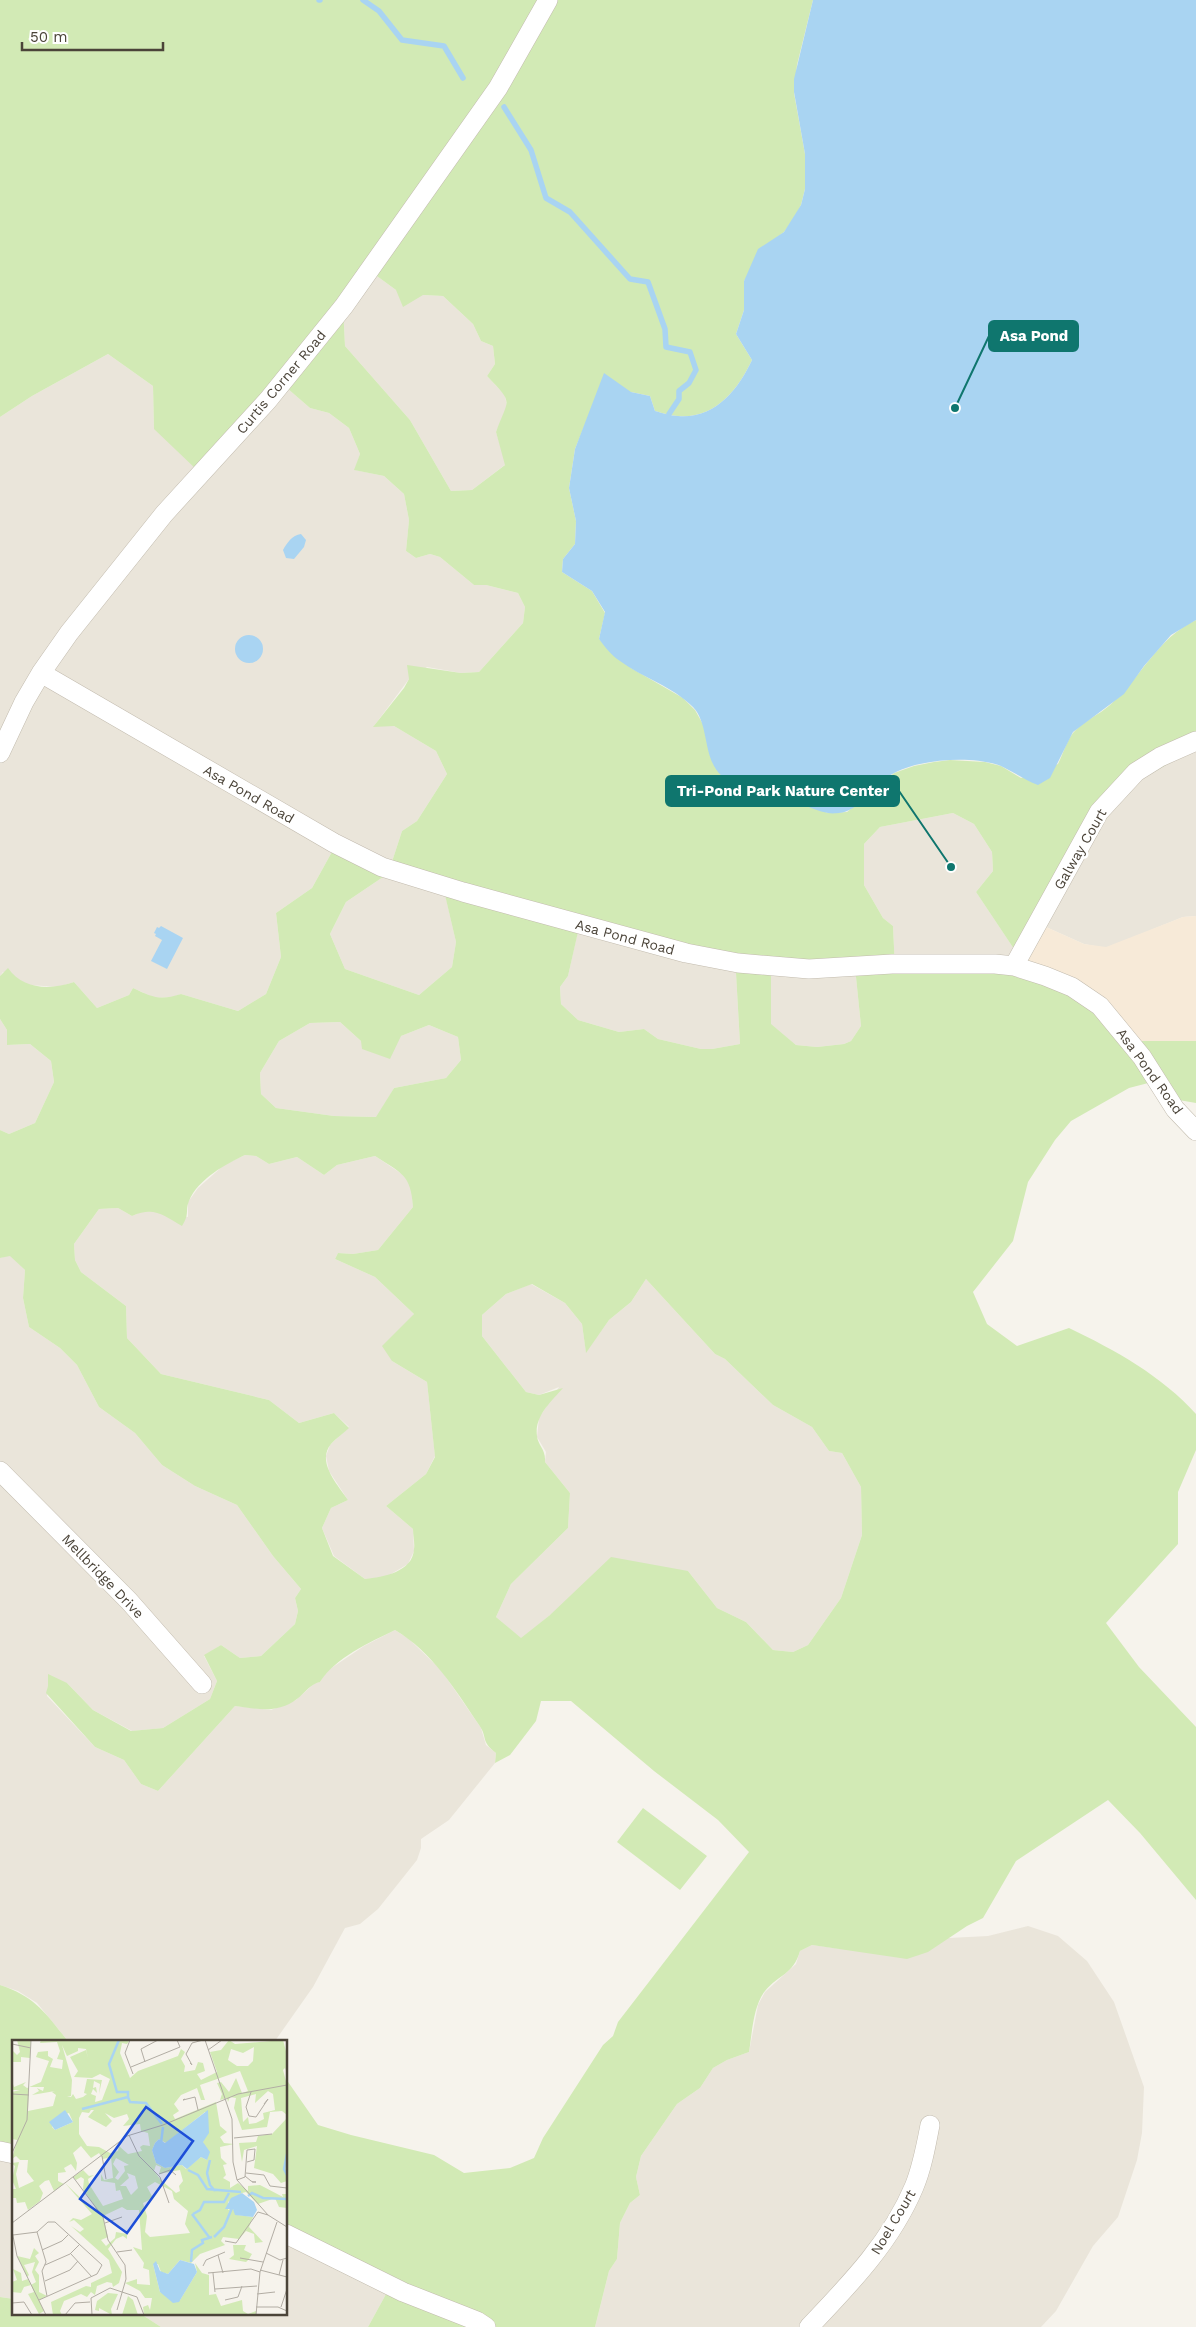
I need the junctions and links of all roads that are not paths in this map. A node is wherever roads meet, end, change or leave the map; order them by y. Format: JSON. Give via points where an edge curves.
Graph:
{"nodes":[{"id":1,"x":548,"y":0,"type":"edge"},
{"id":2,"x":41,"y":672,"type":"junction"},
{"id":3,"x":1196,"y":742,"type":"edge"},
{"id":4,"x":0,"y":753,"type":"edge"},
{"id":5,"x":1014,"y":966,"type":"junction"},
{"id":6,"x":1196,"y":1131,"type":"edge"},
{"id":7,"x":0,"y":1470,"type":"edge"},
{"id":8,"x":202,"y":1684,"type":"dead end"},
{"id":9,"x":930,"y":2125,"type":"dead end"},
{"id":10,"x":288,"y":2235,"type":"edge"},
{"id":11,"x":486,"y":2327,"type":"edge"},
{"id":12,"x":809,"y":2327,"type":"edge"}],
"edges":[{"from":1,"to":2,"type":"street","name":"Curtis Corner Road","via":[[498,88],[344,306],[268,400],[164,514]]},
{"from":2,"to":4,"type":"street","name":"Curtis Corner Road"},
{"from":2,"to":5,"type":"street","name":"Asa Pond Road","via":[[334,843],[382,867],[463,892],[686,953],[738,963],[809,969],[892,964]]},
{"from":3,"to":5,"type":"street","name":"Galway Court","via":[[1160,757],[1136,772],[1099,812]]},
{"from":5,"to":6,"type":"street","name":"Asa Pond Road","via":[[1072,987],[1100,1006],[1142,1057],[1175,1109]]},
{"from":7,"to":8,"type":"street","name":"Mellbridge Drive","via":[[129,1600]]},
{"from":9,"to":12,"type":"street","name":"Noel Court","via":[[913,2189],[885,2239],[852,2282]]},
{"from":10,"to":11,"type":"street","via":[[403,2292],[477,2320]]}]}
